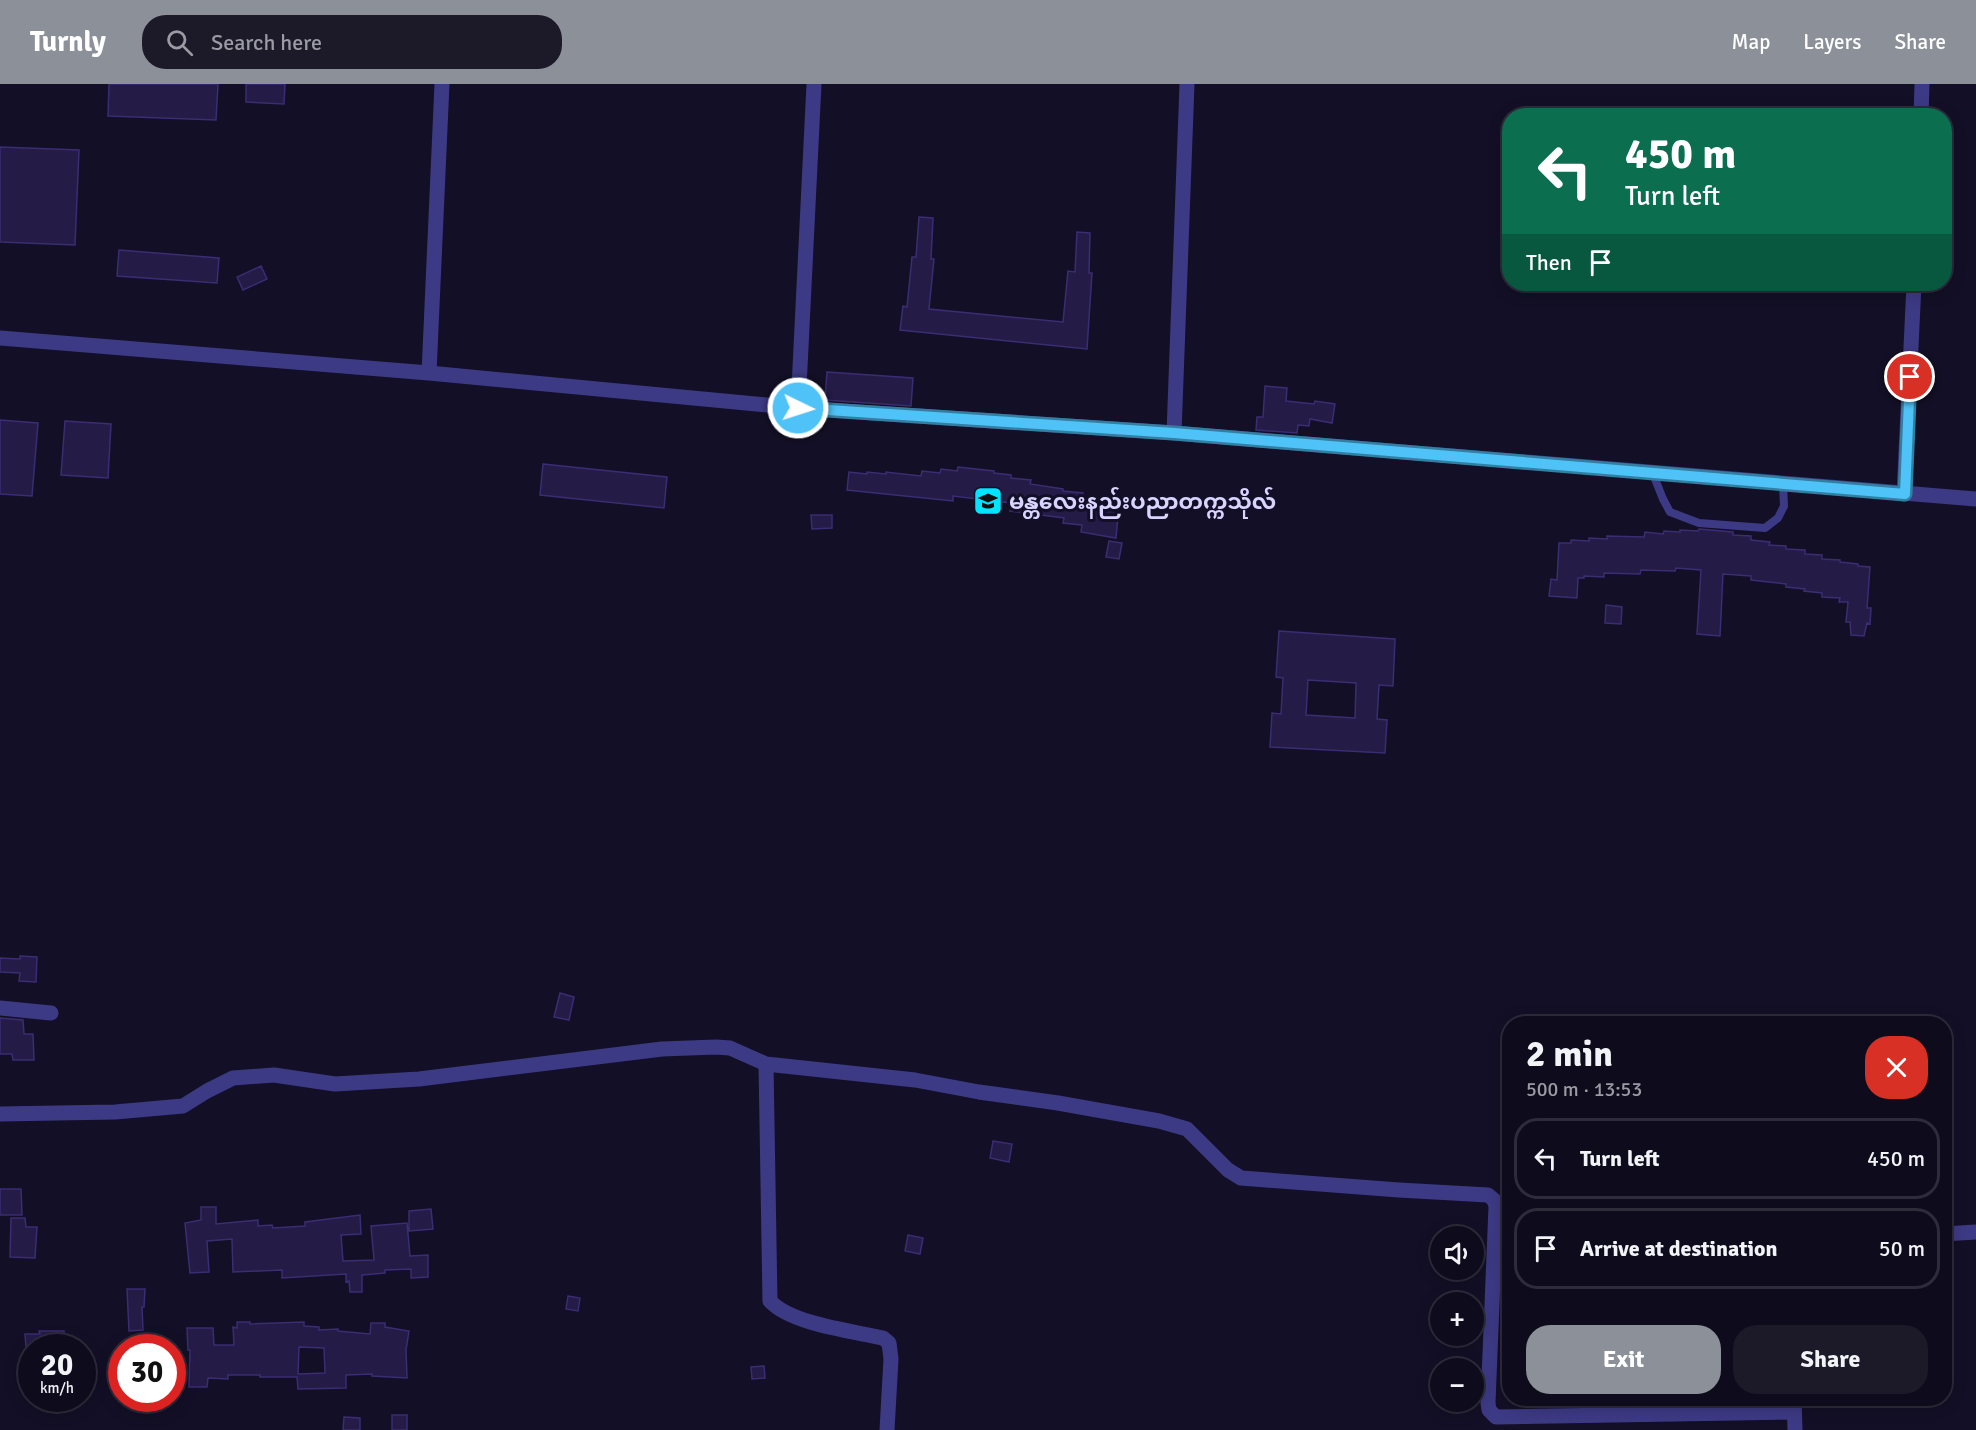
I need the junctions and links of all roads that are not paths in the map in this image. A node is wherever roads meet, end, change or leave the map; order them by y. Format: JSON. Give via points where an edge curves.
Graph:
{"nodes":[{"id":1,"x":442,"y":84,"type":"edge"},
{"id":2,"x":814,"y":84,"type":"edge"},
{"id":3,"x":1187,"y":84,"type":"edge"},
{"id":4,"x":1923,"y":84,"type":"edge"},
{"id":5,"x":1922,"y":108,"type":"edge"},
{"id":6,"x":1914,"y":291,"type":"edge"},
{"id":7,"x":0,"y":338,"type":"edge"},
{"id":8,"x":429,"y":373,"type":"junction"},
{"id":9,"x":798,"y":408,"type":"junction"},
{"id":10,"x":1174,"y":433,"type":"junction"},
{"id":11,"x":1653,"y":474,"type":"junction"},
{"id":12,"x":1783,"y":484,"type":"junction"},
{"id":13,"x":1905,"y":494,"type":"junction"},
{"id":14,"x":1976,"y":499,"type":"edge"},
{"id":15,"x":0,"y":1008,"type":"edge"},
{"id":16,"x":51,"y":1013,"type":"dead end"},
{"id":17,"x":766,"y":1064,"type":"junction"},
{"id":18,"x":0,"y":1114,"type":"edge"},
{"id":19,"x":1976,"y":1232,"type":"edge"},
{"id":20,"x":1952,"y":1234,"type":"edge"},
{"id":21,"x":1769,"y":1406,"type":"edge"},
{"id":22,"x":1794,"y":1406,"type":"edge"},
{"id":23,"x":887,"y":1430,"type":"edge"},
{"id":24,"x":1795,"y":1430,"type":"edge"}],
"edges":[{"from":1,"to":8,"type":"street"},
{"from":2,"to":9,"type":"street"},
{"from":3,"to":10,"type":"street"},
{"from":4,"to":5,"type":"street"},
{"from":6,"to":13,"type":"street"},
{"from":7,"to":8,"type":"street"},
{"from":8,"to":9,"type":"street"},
{"from":9,"to":10,"type":"street"},
{"from":10,"to":11,"type":"street"},
{"from":11,"to":12,"type":"street"},
{"from":11,"to":12,"type":"lane","via":[[1670,512],[1699,523],[1765,528],[1778,518],[1784,506]]},
{"from":12,"to":13,"type":"street"},
{"from":13,"to":14,"type":"street"},
{"from":15,"to":16,"type":"street"},
{"from":17,"to":18,"type":"street","via":[[730,1048],[662,1049],[419,1079],[335,1084],[274,1075],[233,1078],[183,1106],[168,1109]]},
{"from":17,"to":21,"type":"street","via":[[915,1080],[1159,1121],[1187,1129],[1241,1178],[1488,1195],[1496,1206],[1488,1403],[1496,1417]]},
{"from":17,"to":23,"type":"street","via":[[770,1301],[777,1309],[798,1318],[883,1338],[889,1343]]},
{"from":19,"to":20,"type":"street"},
{"from":22,"to":24,"type":"street"}]}
